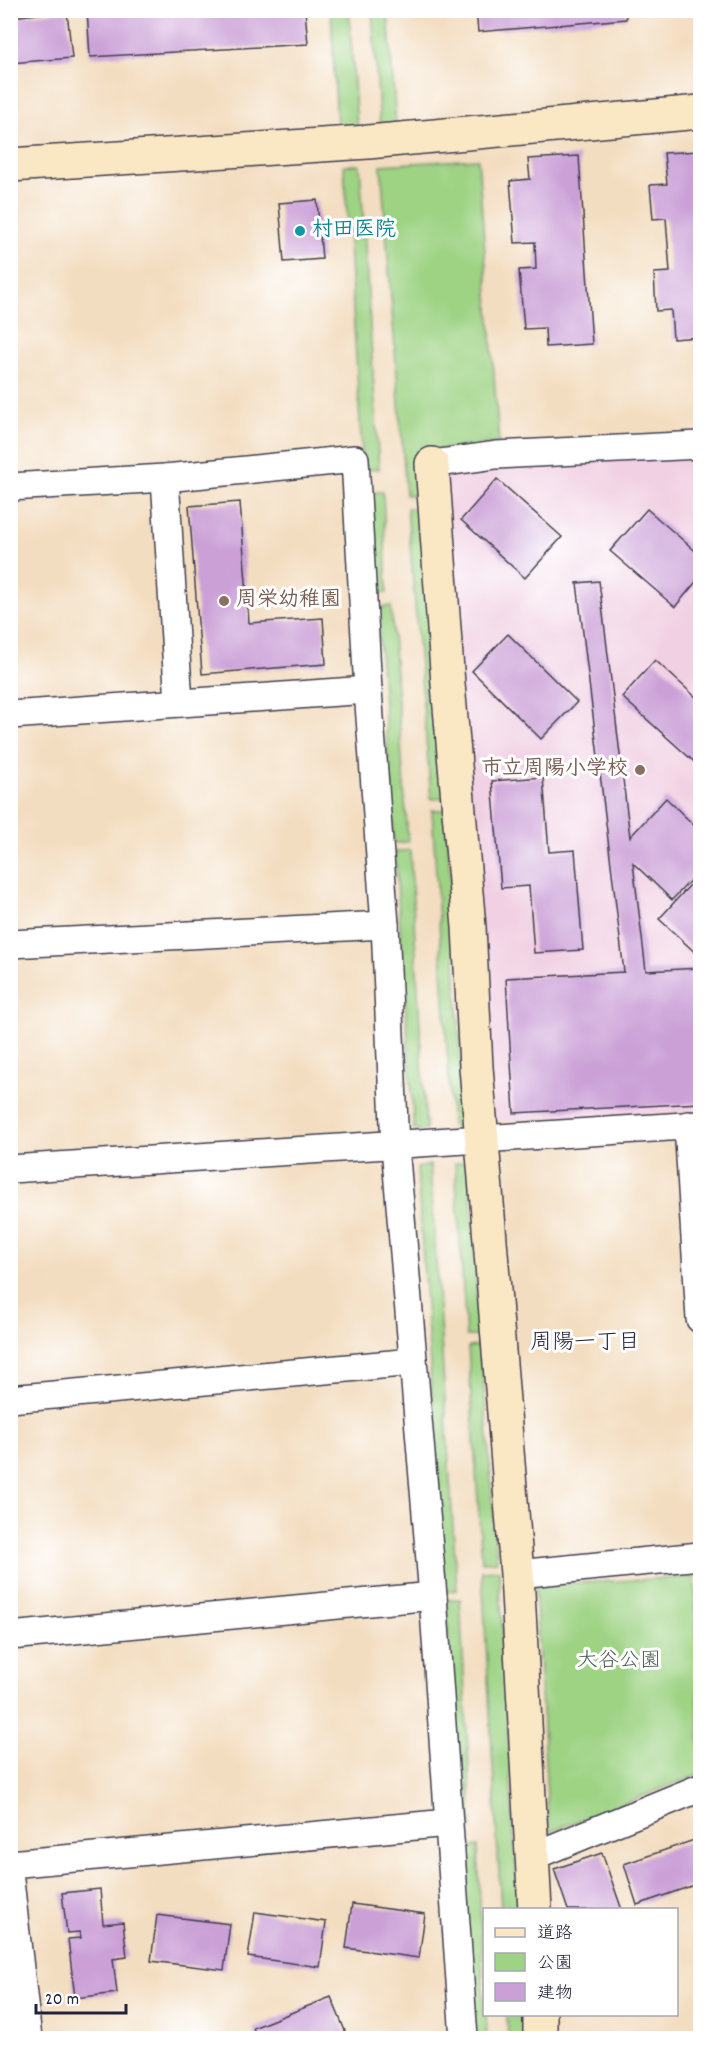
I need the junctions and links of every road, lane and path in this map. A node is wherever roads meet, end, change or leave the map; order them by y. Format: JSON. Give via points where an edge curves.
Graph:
{"nodes":[{"id":1,"x":700,"y":112,"type":"edge"},
{"id":2,"x":10,"y":165,"type":"edge"},
{"id":3,"x":700,"y":445,"type":"edge"},
{"id":4,"x":432,"y":464,"type":"joint"},
{"id":5,"x":165,"y":478,"type":"junction"},
{"id":6,"x":10,"y":487,"type":"edge"},
{"id":7,"x":368,"y":690,"type":"junction"},
{"id":8,"x":179,"y":703,"type":"junction"},
{"id":9,"x":10,"y":715,"type":"edge"},
{"id":10,"x":385,"y":925,"type":"junction"},
{"id":11,"x":10,"y":944,"type":"edge"},
{"id":12,"x":694,"y":1125,"type":"edge"},
{"id":13,"x":482,"y":1138,"type":"junction"},
{"id":14,"x":395,"y":1146,"type":"junction"},
{"id":15,"x":10,"y":1169,"type":"edge"},
{"id":16,"x":700,"y":1319,"type":"edge"},
{"id":17,"x":413,"y":1362,"type":"junction"},
{"id":18,"x":10,"y":1399,"type":"edge"},
{"id":19,"x":700,"y":1556,"type":"edge"},
{"id":20,"x":517,"y":1574,"type":"junction"},
{"id":21,"x":433,"y":1596,"type":"junction"},
{"id":22,"x":10,"y":1636,"type":"edge"},
{"id":23,"x":700,"y":1788,"type":"edge"},
{"id":24,"x":448,"y":1823,"type":"junction"},
{"id":25,"x":533,"y":1856,"type":"junction"},
{"id":26,"x":10,"y":1864,"type":"edge"},
{"id":27,"x":10,"y":1881,"type":"edge"},
{"id":28,"x":535,"y":1908,"type":"edge"},
{"id":29,"x":540,"y":2016,"type":"edge"},
{"id":30,"x":28,"y":2038,"type":"edge"},
{"id":31,"x":464,"y":2038,"type":"edge"},
{"id":32,"x":540,"y":2038,"type":"edge"}],
"edges":[{"from":1,"to":2,"type":"street","via":[[368,142]]},
{"from":3,"to":4,"type":"street","via":[[496,455]]},
{"from":4,"to":13,"type":"street"},
{"from":5,"to":6,"type":"street"},
{"from":5,"to":7,"type":"street","via":[[355,459]]},
{"from":5,"to":8,"type":"street"},
{"from":7,"to":8,"type":"street"},
{"from":7,"to":10,"type":"street"},
{"from":8,"to":9,"type":"street"},
{"from":10,"to":11,"type":"street"},
{"from":10,"to":14,"type":"street"},
{"from":12,"to":13,"type":"street"},
{"from":12,"to":16,"type":"street"},
{"from":13,"to":14,"type":"street"},
{"from":13,"to":20,"type":"street"},
{"from":14,"to":15,"type":"street"},
{"from":14,"to":17,"type":"street"},
{"from":17,"to":18,"type":"street"},
{"from":17,"to":21,"type":"street"},
{"from":19,"to":20,"type":"street"},
{"from":20,"to":25,"type":"street"},
{"from":21,"to":22,"type":"street"},
{"from":21,"to":24,"type":"street"},
{"from":23,"to":25,"type":"street"},
{"from":24,"to":26,"type":"street"},
{"from":24,"to":31,"type":"street"},
{"from":25,"to":28,"type":"street"},
{"from":27,"to":30,"type":"street"},
{"from":29,"to":32,"type":"street"}]}
